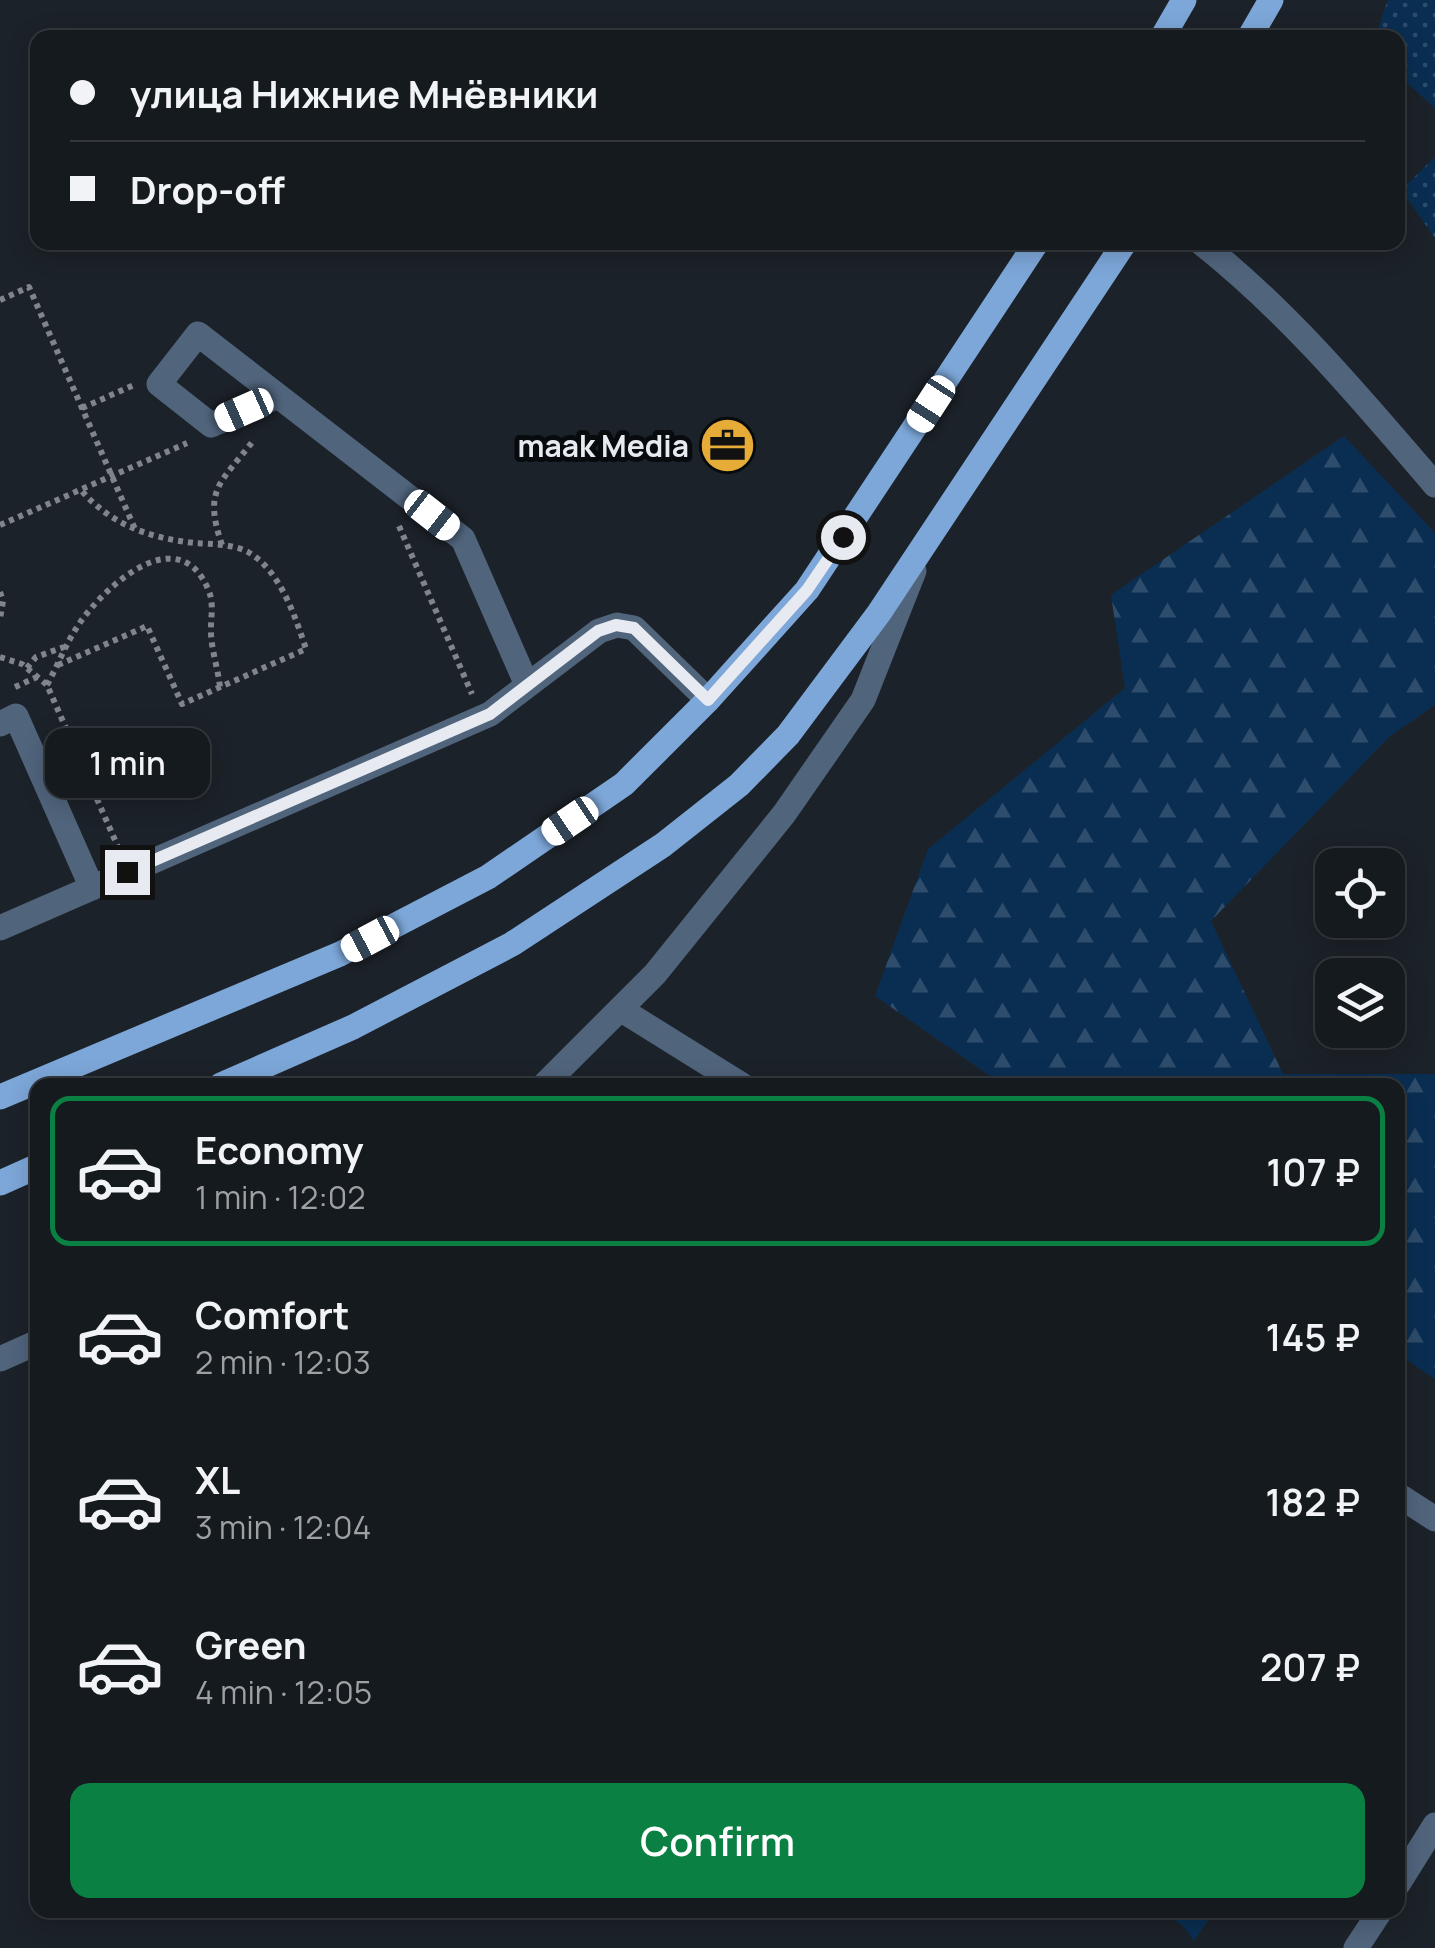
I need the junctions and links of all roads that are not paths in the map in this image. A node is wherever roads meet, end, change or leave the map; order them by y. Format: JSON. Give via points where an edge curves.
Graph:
{"nodes":[{"id":1,"x":1184,"y":0,"type":"edge"},
{"id":2,"x":1271,"y":0,"type":"edge"},
{"id":3,"x":1167,"y":30,"type":"edge"},
{"id":4,"x":1254,"y":30,"type":"edge"},
{"id":5,"x":1032,"y":250,"type":"edge"},
{"id":6,"x":1120,"y":250,"type":"edge"},
{"id":7,"x":1210,"y":250,"type":"edge"},
{"id":8,"x":278,"y":396,"type":"dead end"},
{"id":9,"x":1435,"y":485,"type":"edge"},
{"id":10,"x":922,"y":549,"type":"junction"},
{"id":11,"x":527,"y":685,"type":"junction"},
{"id":12,"x":708,"y":700,"type":"junction"},
{"id":13,"x":0,"y":724,"type":"edge"},
{"id":14,"x":92,"y":888,"type":"junction"},
{"id":15,"x":0,"y":928,"type":"edge"},
{"id":16,"x":620,"y":1009,"type":"junction"},
{"id":17,"x":45,"y":1078,"type":"edge"},
{"id":18,"x":237,"y":1078,"type":"edge"},
{"id":19,"x":551,"y":1078,"type":"edge"},
{"id":20,"x":731,"y":1078,"type":"edge"},
{"id":21,"x":30,"y":1084,"type":"edge"},
{"id":22,"x":0,"y":1097,"type":"edge"},
{"id":23,"x":30,"y":1169,"type":"edge"},
{"id":24,"x":0,"y":1182,"type":"edge"},
{"id":25,"x":30,"y":1346,"type":"edge"},
{"id":26,"x":0,"y":1359,"type":"edge"},
{"id":27,"x":1405,"y":1500,"type":"edge"},
{"id":28,"x":1435,"y":1519,"type":"edge"},
{"id":29,"x":1435,"y":1825,"type":"edge"},
{"id":30,"x":1405,"y":1873,"type":"edge"},
{"id":31,"x":1376,"y":1918,"type":"edge"},
{"id":32,"x":1356,"y":1948,"type":"edge"}],
"edges":[{"from":1,"to":3,"type":"main road"},
{"from":2,"to":4,"type":"main road"},
{"from":5,"to":12,"type":"main road","via":[[807,590]]},
{"from":6,"to":10,"type":"main road"},
{"from":7,"to":9,"type":"street","via":[[1248,280]]},
{"from":8,"to":11,"type":"street","via":[[463,539]]},
{"from":10,"to":16,"type":"street","via":[[863,700],[784,814],[656,974]]},
{"from":10,"to":18,"type":"main road","via":[[788,735],[739,785],[663,845],[512,944],[354,1027]]},
{"from":11,"to":12,"type":"street","via":[[598,631],[616,625],[634,628]]},
{"from":11,"to":14,"type":"street","via":[[483,718]]},
{"from":12,"to":17,"type":"main road","via":[[624,784],[488,877],[340,954]]},
{"from":13,"to":14,"type":"street","via":[[16,716]]},
{"from":14,"to":15,"type":"street"},
{"from":16,"to":19,"type":"street"},
{"from":16,"to":20,"type":"street"},
{"from":21,"to":22,"type":"main road"},
{"from":23,"to":24,"type":"main road"},
{"from":25,"to":26,"type":"street"},
{"from":27,"to":28,"type":"street"},
{"from":29,"to":30,"type":"street"},
{"from":31,"to":32,"type":"street"}]}
